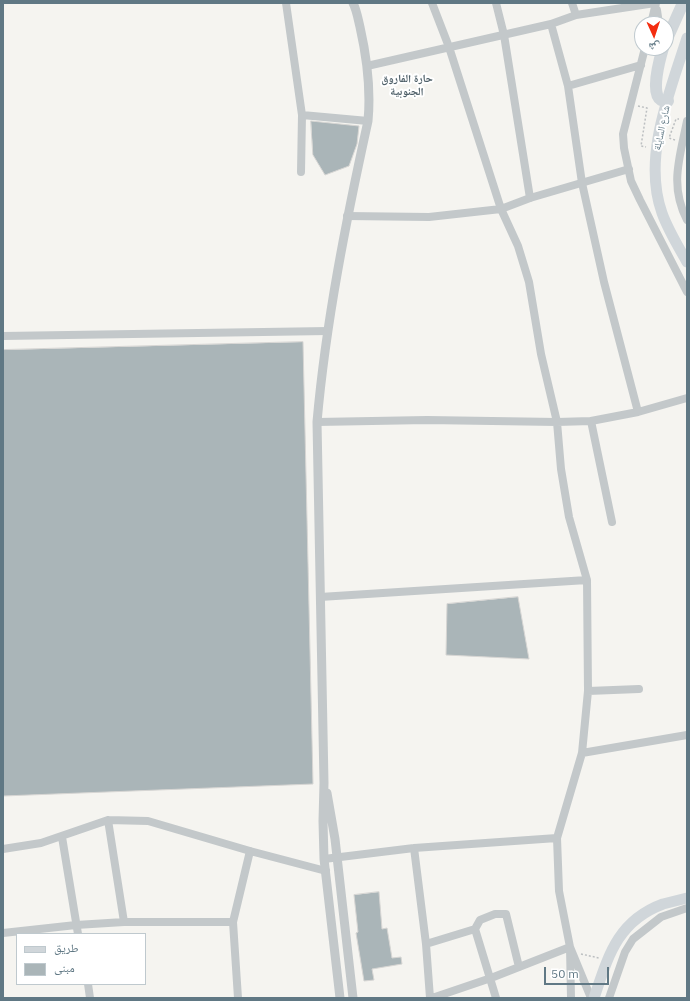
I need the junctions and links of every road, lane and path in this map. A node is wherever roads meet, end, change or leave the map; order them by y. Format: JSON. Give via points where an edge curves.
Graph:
{"nodes":[{"id":1,"x":286,"y":3,"type":"edge"},
{"id":2,"x":432,"y":3,"type":"edge"},
{"id":3,"x":496,"y":3,"type":"edge"},
{"id":4,"x":572,"y":3,"type":"edge"},
{"id":5,"x":656,"y":3,"type":"edge"},
{"id":6,"x":683,"y":3,"type":"edge"},
{"id":7,"x":354,"y":4,"type":"edge"},
{"id":8,"x":576,"y":15,"type":"junction"},
{"id":9,"x":653,"y":16,"type":"edge"},
{"id":10,"x":658,"y":16,"type":"edge"},
{"id":11,"x":674,"y":23,"type":"edge"},
{"id":12,"x":551,"y":24,"type":"junction"},
{"id":13,"x":504,"y":35,"type":"junction"},
{"id":14,"x":687,"y":38,"type":"edge"},
{"id":15,"x":449,"y":47,"type":"junction"},
{"id":16,"x":643,"y":56,"type":"edge"},
{"id":17,"x":661,"y":56,"type":"edge"},
{"id":18,"x":641,"y":65,"type":"junction"},
{"id":19,"x":367,"y":66,"type":"junction"},
{"id":20,"x":568,"y":86,"type":"junction"},
{"id":21,"x":668,"y":101,"type":"junction"},
{"id":22,"x":646,"y":108,"type":"dead end"},
{"id":23,"x":302,"y":115,"type":"junction"},
{"id":24,"x":676,"y":119,"type":"dead end"},
{"id":25,"x":368,"y":121,"type":"junction"},
{"id":26,"x":687,"y":121,"type":"edge"},
{"id":27,"x":669,"y":138,"type":"dead end"},
{"id":28,"x":685,"y":141,"type":"edge"},
{"id":29,"x":641,"y":146,"type":"dead end"},
{"id":30,"x":629,"y":169,"type":"junction"},
{"id":31,"x":301,"y":172,"type":"dead end"},
{"id":32,"x":582,"y":183,"type":"junction"},
{"id":33,"x":530,"y":198,"type":"junction"},
{"id":34,"x":501,"y":209,"type":"junction"},
{"id":35,"x":347,"y":216,"type":"junction"},
{"id":36,"x":687,"y":220,"type":"edge"},
{"id":37,"x":687,"y":262,"type":"edge"},
{"id":38,"x":687,"y":292,"type":"edge"},
{"id":39,"x":328,"y":331,"type":"junction"},
{"id":40,"x":3,"y":336,"type":"edge"},
{"id":41,"x":687,"y":398,"type":"edge"},
{"id":42,"x":638,"y":412,"type":"junction"},
{"id":43,"x":591,"y":421,"type":"junction"},
{"id":44,"x":317,"y":422,"type":"junction"},
{"id":45,"x":557,"y":422,"type":"junction"},
{"id":46,"x":612,"y":522,"type":"dead end"},
{"id":47,"x":587,"y":580,"type":"junction"},
{"id":48,"x":320,"y":597,"type":"junction"},
{"id":49,"x":639,"y":689,"type":"dead end"},
{"id":50,"x":588,"y":690,"type":"junction"},
{"id":51,"x":687,"y":735,"type":"edge"},
{"id":52,"x":582,"y":753,"type":"junction"},
{"id":53,"x":324,"y":783,"type":"junction"},
{"id":54,"x":108,"y":820,"type":"junction"},
{"id":55,"x":62,"y":837,"type":"junction"},
{"id":56,"x":557,"y":838,"type":"junction"},
{"id":57,"x":414,"y":848,"type":"junction"},
{"id":58,"x":3,"y":849,"type":"edge"},
{"id":59,"x":250,"y":851,"type":"junction"},
{"id":60,"x":336,"y":858,"type":"junction"},
{"id":61,"x":324,"y":859,"type":"junction"},
{"id":62,"x":326,"y":871,"type":"junction"},
{"id":63,"x":687,"y":898,"type":"edge"},
{"id":64,"x":687,"y":908,"type":"edge"},
{"id":65,"x":124,"y":922,"type":"junction"},
{"id":66,"x":233,"y":922,"type":"junction"},
{"id":67,"x":76,"y":925,"type":"junction"},
{"id":68,"x":475,"y":929,"type":"junction"},
{"id":69,"x":3,"y":933,"type":"edge"},
{"id":70,"x":78,"y":933,"type":"edge"},
{"id":71,"x":426,"y":944,"type":"junction"},
{"id":72,"x":570,"y":947,"type":"junction"},
{"id":73,"x":582,"y":954,"type":"dead end"},
{"id":74,"x":594,"y":956,"type":"dead end"},
{"id":75,"x":520,"y":967,"type":"junction"},
{"id":76,"x":491,"y":978,"type":"junction"},
{"id":77,"x":88,"y":985,"type":"edge"},
{"id":78,"x":90,"y":998,"type":"edge"},
{"id":79,"x":238,"y":998,"type":"edge"},
{"id":80,"x":340,"y":998,"type":"edge"},
{"id":81,"x":353,"y":998,"type":"edge"},
{"id":82,"x":431,"y":998,"type":"edge"},
{"id":83,"x":496,"y":998,"type":"edge"},
{"id":84,"x":571,"y":998,"type":"edge"},
{"id":85,"x":591,"y":998,"type":"edge"},
{"id":86,"x":594,"y":998,"type":"edge"},
{"id":87,"x":609,"y":998,"type":"edge"}],
"edges":[{"from":1,"to":23,"type":"street"},
{"from":2,"to":15,"type":"street"},
{"from":3,"to":13,"type":"street"},
{"from":4,"to":8,"type":"street"},
{"from":5,"to":8,"type":"street"},
{"from":5,"to":9,"type":"street"},
{"from":5,"to":10,"type":"street"},
{"from":6,"to":11,"type":"main road"},
{"from":7,"to":19,"type":"street"},
{"from":8,"to":12,"type":"street"},
{"from":12,"to":13,"type":"street"},
{"from":12,"to":20,"type":"street"},
{"from":13,"to":15,"type":"street"},
{"from":13,"to":33,"type":"street"},
{"from":14,"to":21,"type":"main road","name":"شارع السايلة"},
{"from":15,"to":19,"type":"street"},
{"from":15,"to":34,"type":"street"},
{"from":16,"to":18,"type":"street"},
{"from":17,"to":21,"type":"main road","via":[[655,89],[661,100]]},
{"from":18,"to":20,"type":"street"},
{"from":18,"to":30,"type":"street","via":[[623,134]]},
{"from":19,"to":25,"type":"street"},
{"from":20,"to":32,"type":"street"},
{"from":21,"to":37,"type":"main road","name":"شارع السايلة","via":[[656,149],[656,189],[666,224]]},
{"from":22,"to":29,"type":"path"},
{"from":23,"to":25,"type":"street"},
{"from":23,"to":31,"type":"street"},
{"from":24,"to":27,"type":"path"},
{"from":25,"to":35,"type":"street"},
{"from":26,"to":28,"type":"street"},
{"from":28,"to":36,"type":"street","via":[[677,165],[677,187]]},
{"from":30,"to":32,"type":"street"},
{"from":30,"to":38,"type":"street","via":[[631,181]]},
{"from":32,"to":33,"type":"street"},
{"from":32,"to":42,"type":"street","via":[[604,282]]},
{"from":33,"to":34,"type":"street"},
{"from":34,"to":35,"type":"street","via":[[429,217]]},
{"from":34,"to":45,"type":"street","via":[[518,246],[529,282],[541,354]]},
{"from":35,"to":39,"type":"street"},
{"from":39,"to":40,"type":"street"},
{"from":39,"to":44,"type":"street"},
{"from":41,"to":42,"type":"street"},
{"from":42,"to":43,"type":"street"},
{"from":43,"to":45,"type":"street"},
{"from":43,"to":46,"type":"street"},
{"from":44,"to":45,"type":"street"},
{"from":44,"to":48,"type":"street"},
{"from":45,"to":47,"type":"street","via":[[569,517]]},
{"from":47,"to":48,"type":"street"},
{"from":47,"to":50,"type":"street"},
{"from":48,"to":53,"type":"street"},
{"from":49,"to":50,"type":"street"},
{"from":50,"to":52,"type":"street"},
{"from":51,"to":52,"type":"street"},
{"from":52,"to":56,"type":"street"},
{"from":53,"to":60,"type":"street","via":[[332,820]]},
{"from":53,"to":61,"type":"street"},
{"from":54,"to":55,"type":"street"},
{"from":54,"to":59,"type":"street","via":[[148,821]]},
{"from":54,"to":65,"type":"street"},
{"from":55,"to":58,"type":"street"},
{"from":55,"to":67,"type":"street"},
{"from":56,"to":57,"type":"street"},
{"from":56,"to":72,"type":"street","via":[[558,891]]},
{"from":57,"to":60,"type":"street"},
{"from":57,"to":71,"type":"street"},
{"from":59,"to":62,"type":"street"},
{"from":59,"to":66,"type":"street"},
{"from":60,"to":61,"type":"street"},
{"from":60,"to":81,"type":"street"},
{"from":61,"to":62,"type":"street"},
{"from":62,"to":80,"type":"street"},
{"from":63,"to":86,"type":"main road","via":[[663,904],[630,924],[609,955]]},
{"from":64,"to":87,"type":"street","via":[[661,917],[633,939],[625,952]]},
{"from":65,"to":66,"type":"street"},
{"from":65,"to":67,"type":"street"},
{"from":66,"to":79,"type":"street"},
{"from":67,"to":69,"type":"street"},
{"from":67,"to":70,"type":"street"},
{"from":68,"to":71,"type":"street"},
{"from":68,"to":75,"type":"street","via":[[480,920],[495,914],[506,914]]},
{"from":68,"to":76,"type":"street"},
{"from":71,"to":82,"type":"street"},
{"from":72,"to":75,"type":"street"},
{"from":72,"to":84,"type":"street"},
{"from":72,"to":85,"type":"street"},
{"from":73,"to":74,"type":"path"},
{"from":75,"to":76,"type":"street"},
{"from":76,"to":82,"type":"street"},
{"from":76,"to":83,"type":"street"},
{"from":77,"to":78,"type":"street"}]}
